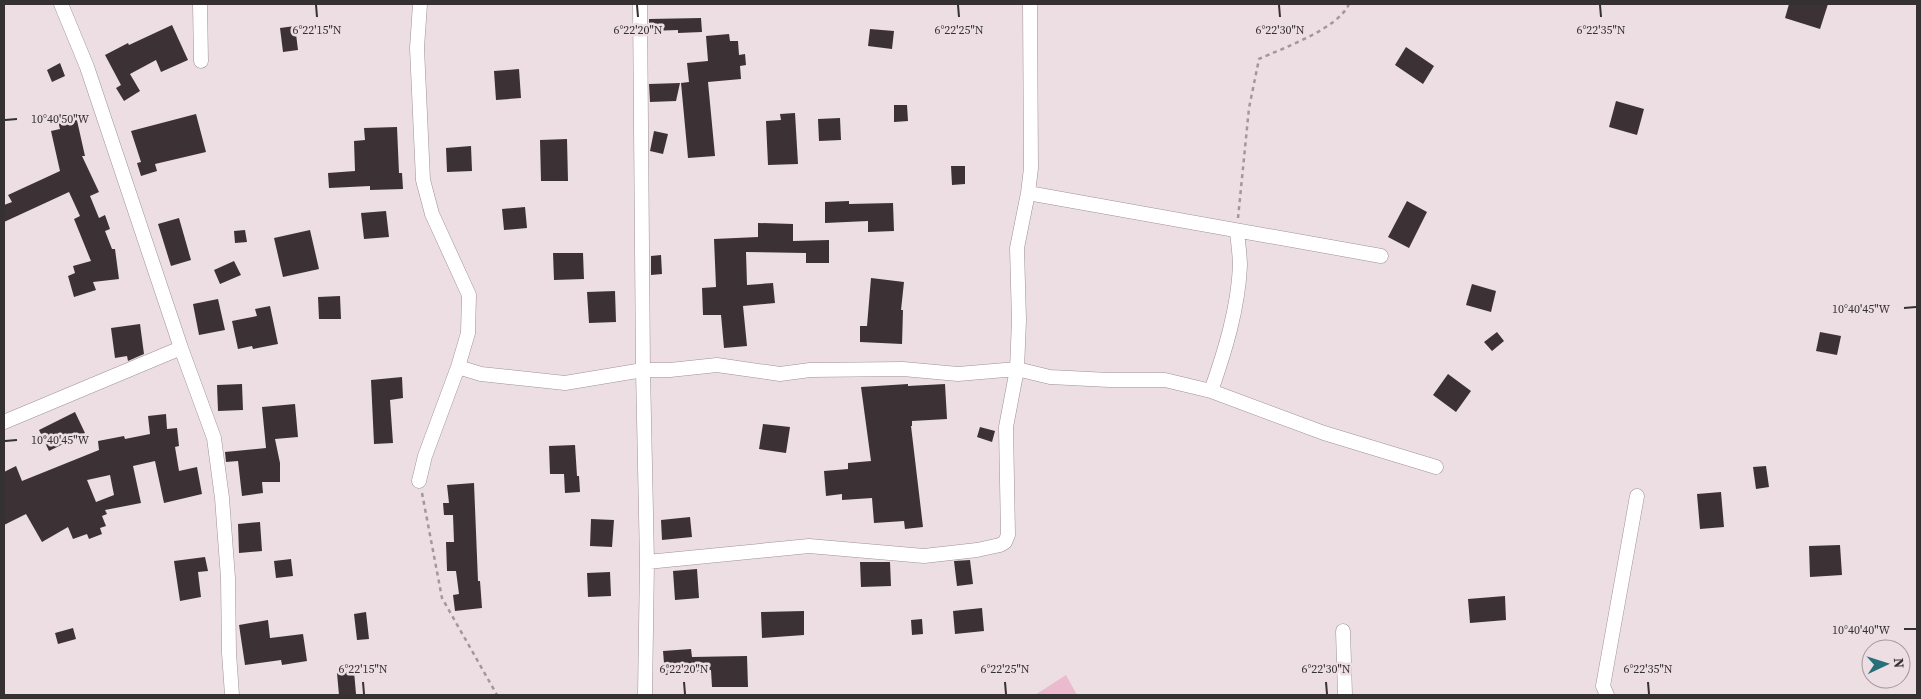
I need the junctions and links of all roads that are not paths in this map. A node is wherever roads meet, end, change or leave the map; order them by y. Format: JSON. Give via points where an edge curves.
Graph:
{"nodes":[{"id":1,"x":61,"y":4,"type":"edge"},
{"id":2,"x":200,"y":4,"type":"edge"},
{"id":3,"x":420,"y":4,"type":"edge"},
{"id":4,"x":640,"y":4,"type":"edge"},
{"id":5,"x":1030,"y":4,"type":"edge"},
{"id":6,"x":201,"y":61,"type":"dead end"},
{"id":7,"x":1028,"y":193,"type":"junction"},
{"id":8,"x":1237,"y":231,"type":"junction"},
{"id":9,"x":1381,"y":256,"type":"dead end"},
{"id":10,"x":181,"y":348,"type":"junction"},
{"id":11,"x":458,"y":367,"type":"junction"},
{"id":12,"x":1017,"y":369,"type":"junction"},
{"id":13,"x":643,"y":370,"type":"junction"},
{"id":14,"x":1211,"y":391,"type":"junction"},
{"id":15,"x":4,"y":422,"type":"edge"},
{"id":16,"x":1436,"y":467,"type":"dead end"},
{"id":17,"x":419,"y":481,"type":"road end"},
{"id":18,"x":1636,"y":496,"type":"dead end"},
{"id":19,"x":647,"y":562,"type":"junction"},
{"id":20,"x":1343,"y":631,"type":"dead end"},
{"id":21,"x":232,"y":695,"type":"edge"},
{"id":22,"x":645,"y":695,"type":"edge"},
{"id":23,"x":1345,"y":695,"type":"edge"},
{"id":24,"x":1607,"y":695,"type":"edge"}],
"edges":[{"from":1,"to":10,"type":"street","via":[[87,67]]},
{"from":2,"to":6,"type":"street"},
{"from":3,"to":11,"type":"street","via":[[417,48],[423,180],[432,214],[469,295],[468,333]]},
{"from":4,"to":13,"type":"street"},
{"from":5,"to":7,"type":"street","via":[[1031,168]]},
{"from":7,"to":8,"type":"street"},
{"from":7,"to":12,"type":"street","via":[[1017,248]]},
{"from":8,"to":9,"type":"street"},
{"from":8,"to":14,"type":"street","via":[[1240,265],[1235,303],[1226,348]]},
{"from":10,"to":15,"type":"street"},
{"from":10,"to":21,"type":"street","via":[[214,438],[228,578]]},
{"from":11,"to":13,"type":"street","via":[[481,374],[565,383]]},
{"from":11,"to":17,"type":"street","via":[[424,456]]},
{"from":12,"to":13,"type":"street","via":[[958,374],[903,368],[810,370],[780,374],[717,365]]},
{"from":12,"to":14,"type":"street","via":[[1050,377],[1165,380]]},
{"from":12,"to":19,"type":"street","via":[[1006,427],[1008,535],[1000,545],[924,556],[809,546]]},
{"from":13,"to":19,"type":"street"},
{"from":14,"to":16,"type":"street","via":[[1324,433]]},
{"from":18,"to":24,"type":"street","via":[[1603,686]]},
{"from":19,"to":22,"type":"street"},
{"from":20,"to":23,"type":"street"}]}
